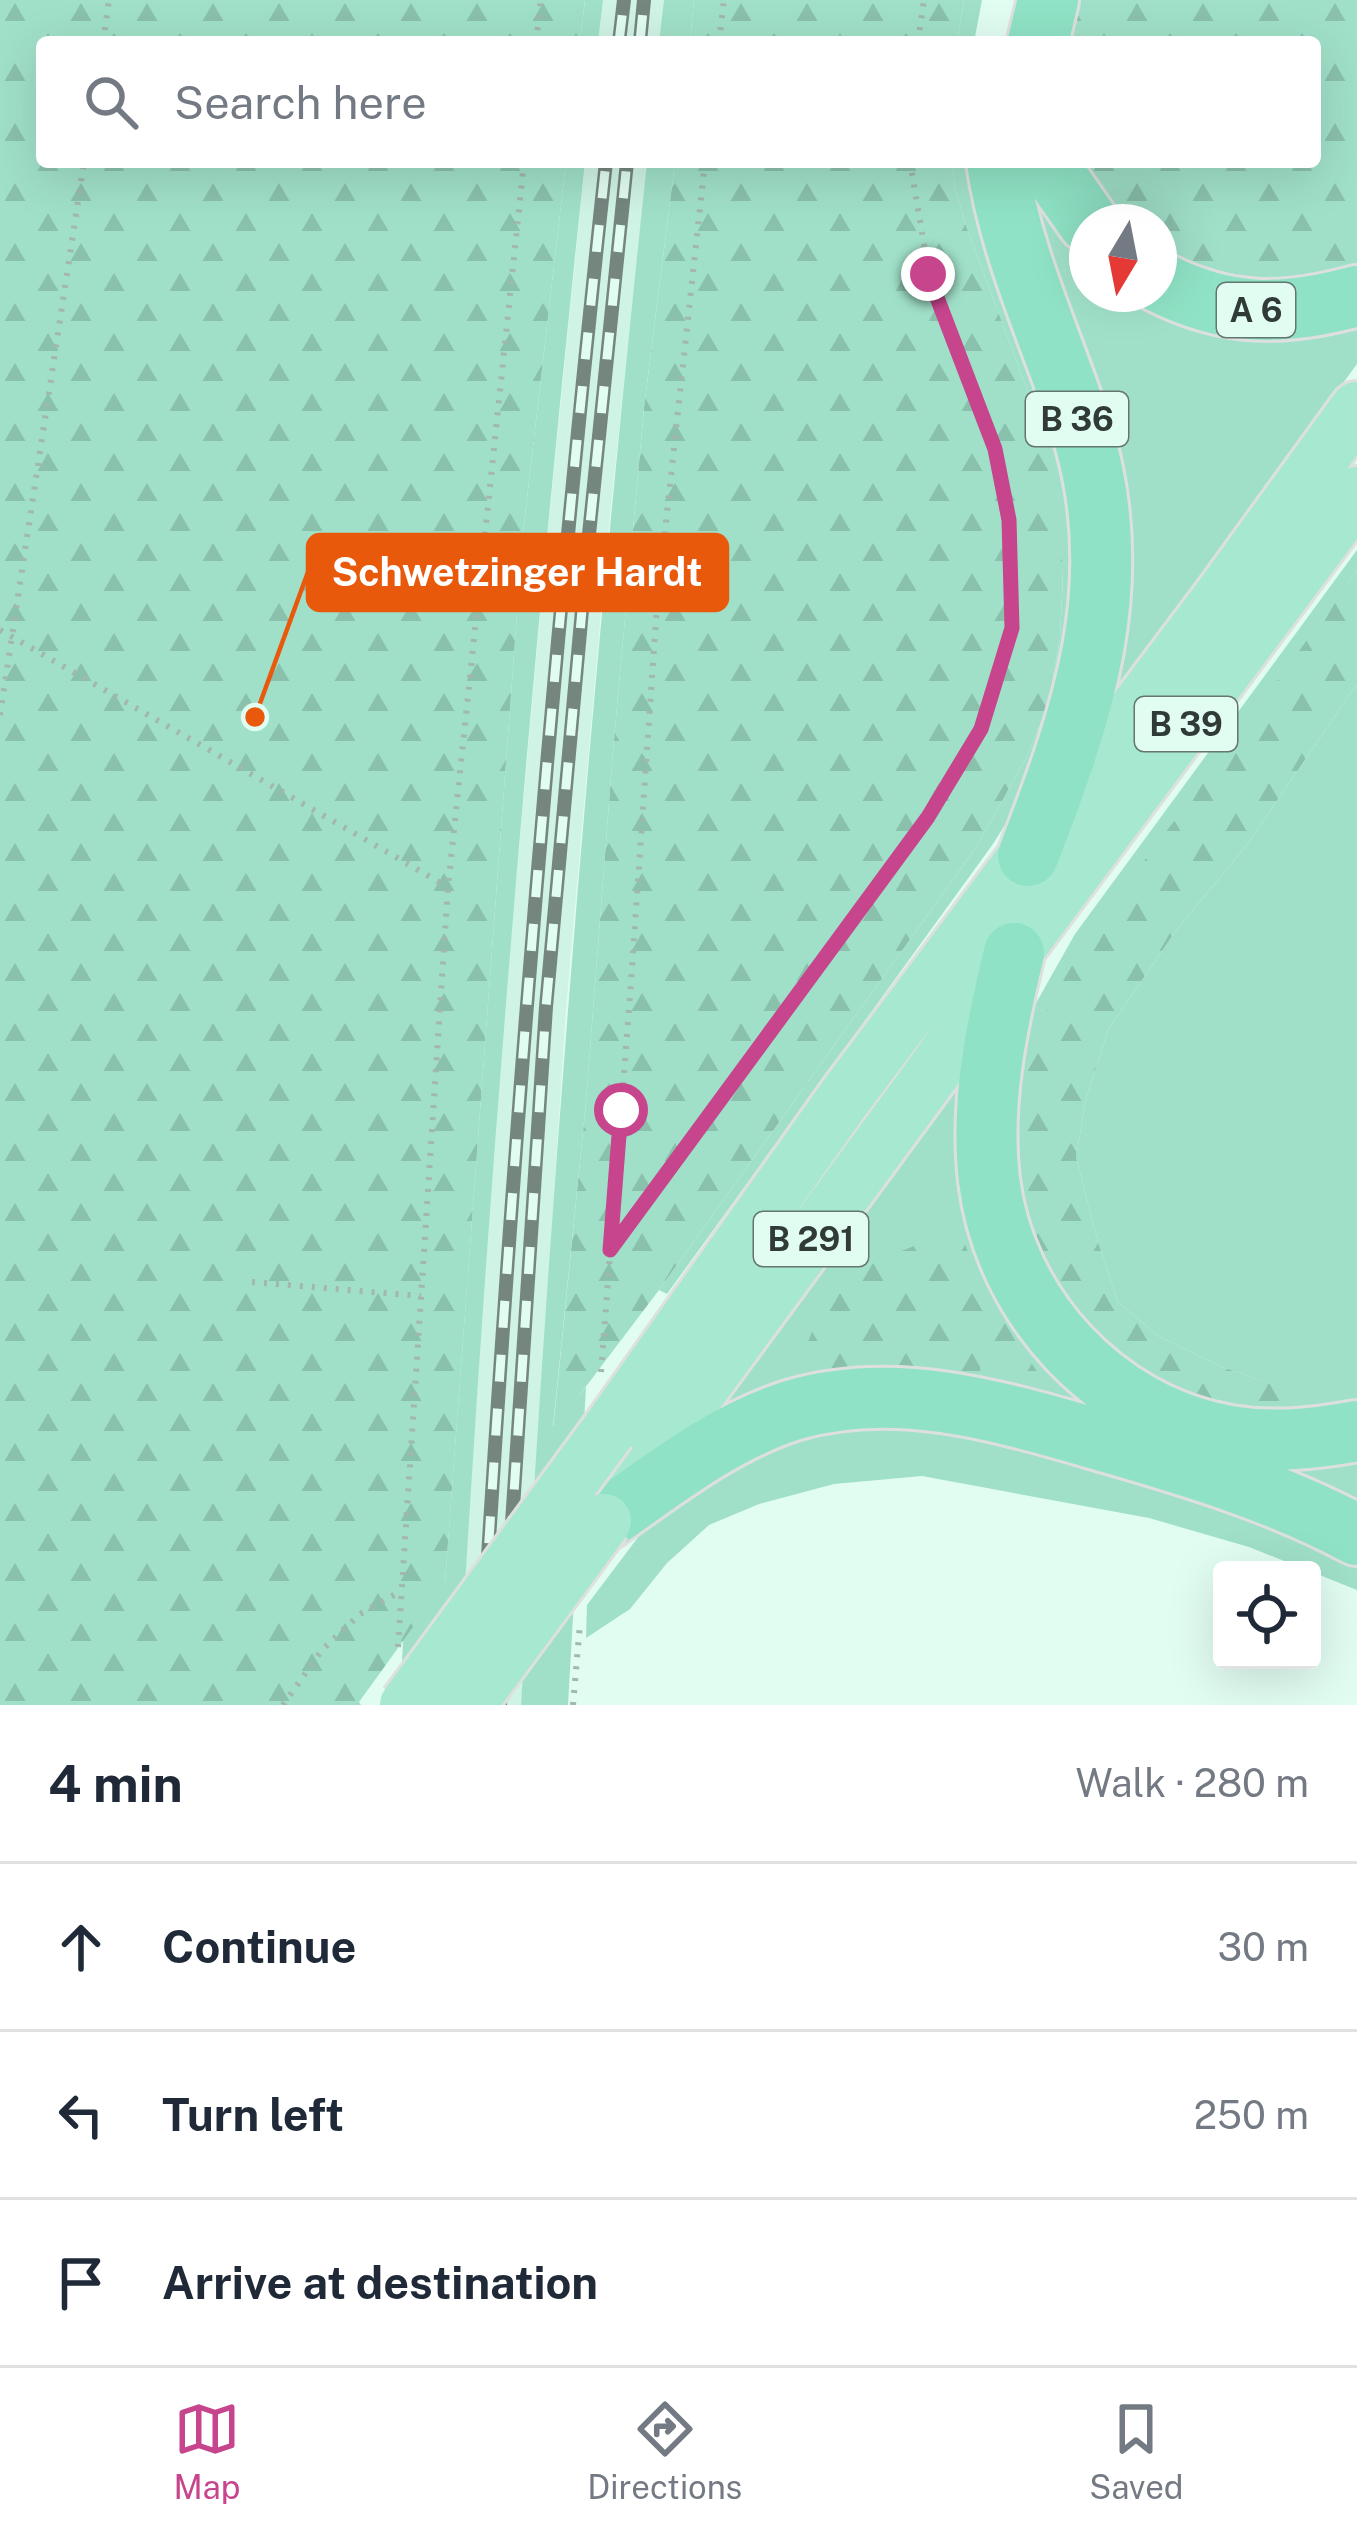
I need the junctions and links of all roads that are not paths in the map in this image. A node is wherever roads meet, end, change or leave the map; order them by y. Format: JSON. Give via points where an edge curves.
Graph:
{"nodes":[{"id":1,"x":1008,"y":0,"type":"edge"},
{"id":2,"x":1048,"y":0,"type":"edge"},
{"id":3,"x":1000,"y":36,"type":"edge"},
{"id":4,"x":1039,"y":36,"type":"edge"},
{"id":5,"x":998,"y":168,"type":"edge"},
{"id":6,"x":1054,"y":168,"type":"edge"},
{"id":7,"x":1075,"y":204,"type":"edge"},
{"id":8,"x":1177,"y":289,"type":"edge"},
{"id":9,"x":1357,"y":296,"type":"edge"},
{"id":10,"x":1357,"y":409,"type":"edge"},
{"id":11,"x":1357,"y":494,"type":"edge"},
{"id":12,"x":1028,"y":856,"type":"junction"},
{"id":13,"x":1014,"y":953,"type":"junction"},
{"id":14,"x":1357,"y":1431,"type":"edge"},
{"id":15,"x":604,"y":1521,"type":"junction"},
{"id":16,"x":1357,"y":1534,"type":"edge"},
{"id":17,"x":407,"y":1705,"type":"edge"},
{"id":18,"x":468,"y":1705,"type":"edge"}],
"edges":[{"from":1,"to":3,"type":"highway"},
{"from":2,"to":4,"type":"highway"},
{"from":5,"to":12,"type":"highway","number":"B 36","via":[[1017,250],[1084,437],[1102,538],[1086,685]]},
{"from":6,"to":7,"type":"highway"},
{"from":8,"to":9,"type":"highway","number":"A 6","via":[[1272,312]]},
{"from":10,"to":12,"type":"highway","number":"B 291"},
{"from":11,"to":13,"type":"highway","number":"B 39"},
{"from":12,"to":17,"type":"highway","number":"B 291","bridge":true},
{"from":13,"to":14,"type":"highway","via":[[988,1093],[989,1181],[1011,1264],[1045,1319],[1108,1382],[1183,1422],[1257,1439]]},
{"from":13,"to":15,"type":"highway","number":"B 291"},
{"from":15,"to":16,"type":"highway","via":[[763,1420],[832,1401],[891,1397],[968,1406],[1165,1460]]},
{"from":15,"to":18,"type":"highway","number":"B 291","bridge":true}]}
